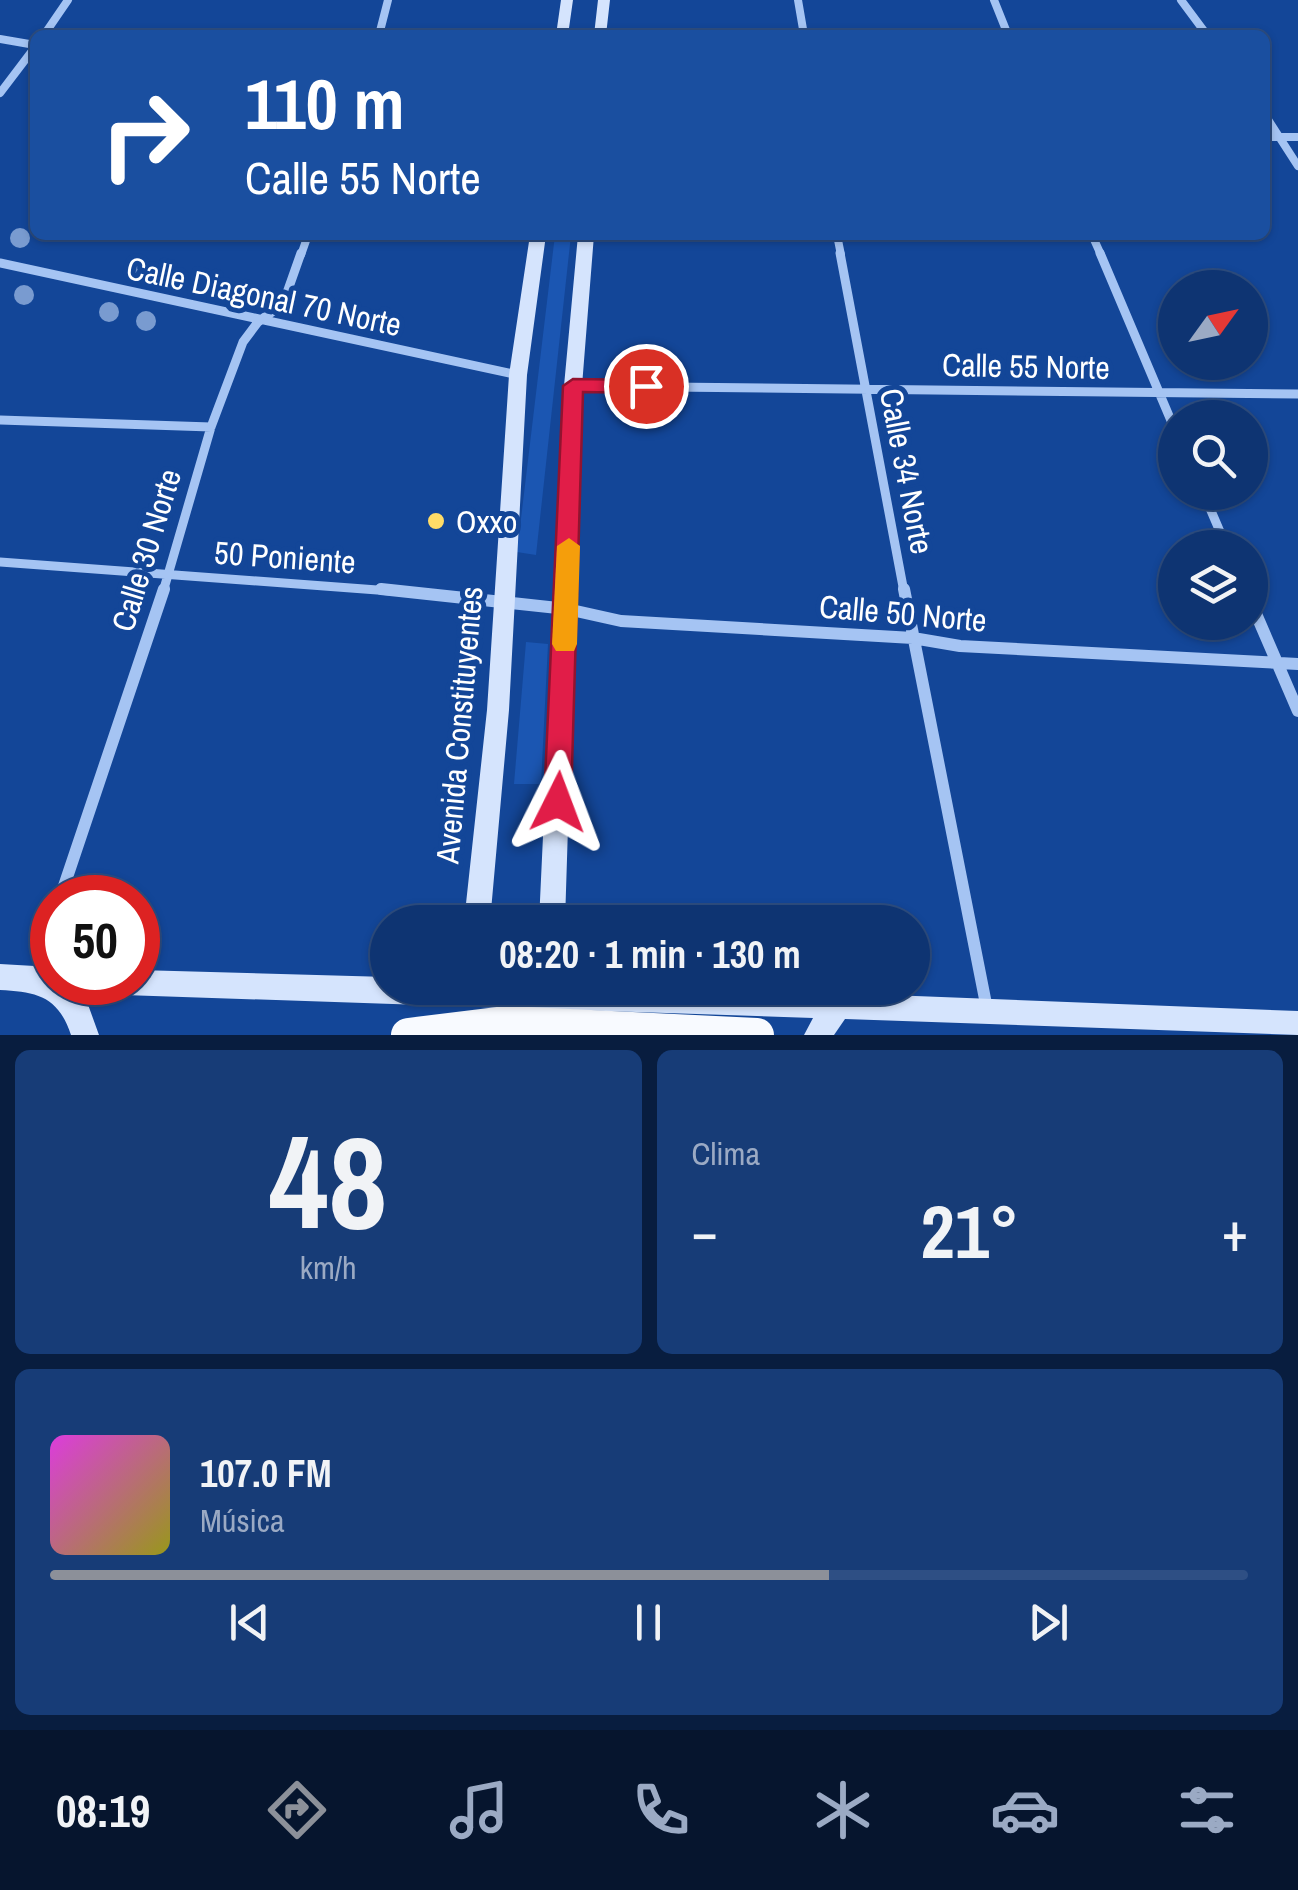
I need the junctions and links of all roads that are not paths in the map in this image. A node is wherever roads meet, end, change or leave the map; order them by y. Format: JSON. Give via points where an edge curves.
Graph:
{"nodes":[{"id":1,"x":68,"y":0,"type":"edge"},
{"id":2,"x":388,"y":0,"type":"edge"},
{"id":3,"x":567,"y":0,"type":"edge"},
{"id":4,"x":604,"y":0,"type":"edge"},
{"id":5,"x":798,"y":0,"type":"edge"},
{"id":6,"x":994,"y":0,"type":"edge"},
{"id":7,"x":1181,"y":0,"type":"edge"},
{"id":8,"x":47,"y":30,"type":"edge"},
{"id":9,"x":379,"y":30,"type":"edge"},
{"id":10,"x":563,"y":30,"type":"edge"},
{"id":11,"x":601,"y":30,"type":"edge"},
{"id":12,"x":803,"y":30,"type":"edge"},
{"id":13,"x":1006,"y":30,"type":"edge"},
{"id":14,"x":1202,"y":30,"type":"edge"},
{"id":15,"x":0,"y":39,"type":"edge"},
{"id":16,"x":30,"y":45,"type":"edge"},
{"id":17,"x":30,"y":53,"type":"edge"},
{"id":18,"x":0,"y":93,"type":"edge"},
{"id":19,"x":1270,"y":122,"type":"edge"},
{"id":20,"x":1270,"y":137,"type":"edge"},
{"id":21,"x":1281,"y":137,"type":"junction"},
{"id":22,"x":1298,"y":138,"type":"edge"},
{"id":23,"x":1298,"y":166,"type":"edge"},
{"id":24,"x":306,"y":240,"type":"edge"},
{"id":25,"x":537,"y":240,"type":"edge"},
{"id":26,"x":586,"y":240,"type":"edge"},
{"id":27,"x":839,"y":240,"type":"edge"},
{"id":28,"x":1094,"y":240,"type":"edge"},
{"id":29,"x":0,"y":263,"type":"edge"},
{"id":30,"x":258,"y":322,"type":"junction"},
{"id":31,"x":518,"y":374,"type":"junction"},
{"id":32,"x":573,"y":386,"type":"junction"},
{"id":33,"x":864,"y":388,"type":"junction"},
{"id":34,"x":1159,"y":393,"type":"junction"},
{"id":35,"x":1298,"y":394,"type":"edge"},
{"id":36,"x":1162,"y":400,"type":"edge"},
{"id":37,"x":0,"y":420,"type":"edge"},
{"id":38,"x":211,"y":427,"type":"junction"},
{"id":39,"x":0,"y":562,"type":"edge"},
{"id":40,"x":169,"y":573,"type":"junction"},
{"id":41,"x":506,"y":604,"type":"junction"},
{"id":42,"x":567,"y":609,"type":"junction"},
{"id":43,"x":913,"y":638,"type":"junction"},
{"id":44,"x":1268,"y":640,"type":"edge"},
{"id":45,"x":1278,"y":663,"type":"junction"},
{"id":46,"x":1298,"y":664,"type":"edge"},
{"id":47,"x":1298,"y":711,"type":"edge"},
{"id":48,"x":68,"y":875,"type":"edge"},
{"id":49,"x":478,"y":905,"type":"edge"},
{"id":50,"x":553,"y":905,"type":"edge"},
{"id":51,"x":0,"y":977,"type":"edge"},
{"id":52,"x":30,"y":979,"type":"edge"},
{"id":53,"x":160,"y":983,"type":"edge"},
{"id":54,"x":370,"y":988,"type":"edge"},
{"id":55,"x":73,"y":1005,"type":"edge"},
{"id":56,"x":468,"y":1005,"type":"edge"},
{"id":57,"x":550,"y":1005,"type":"edge"},
{"id":58,"x":788,"y":1005,"type":"edge"},
{"id":59,"x":836,"y":1008,"type":"junction"},
{"id":60,"x":987,"y":1010,"type":"junction"},
{"id":61,"x":1298,"y":1024,"type":"edge"},
{"id":62,"x":86,"y":1035,"type":"edge"},
{"id":63,"x":408,"y":1035,"type":"edge"},
{"id":64,"x":465,"y":1035,"type":"edge"},
{"id":65,"x":548,"y":1035,"type":"edge"},
{"id":66,"x":757,"y":1035,"type":"edge"},
{"id":67,"x":818,"y":1035,"type":"edge"}],
"edges":[{"from":1,"to":8,"type":"street"},
{"from":2,"to":9,"type":"street"},
{"from":3,"to":10,"type":"main road"},
{"from":4,"to":11,"type":"main road"},
{"from":5,"to":12,"type":"street"},
{"from":6,"to":13,"type":"street"},
{"from":7,"to":14,"type":"street"},
{"from":15,"to":16,"type":"street"},
{"from":17,"to":18,"type":"street"},
{"from":19,"to":21,"type":"street"},
{"from":20,"to":21,"type":"street"},
{"from":21,"to":22,"type":"street"},
{"from":21,"to":23,"type":"street"},
{"from":24,"to":30,"type":"street","name":"Calle 30 Norte","via":[[284,304]]},
{"from":25,"to":31,"type":"main road","name":"Avenida Constituyentes"},
{"from":26,"to":32,"type":"main road"},
{"from":27,"to":33,"type":"street","name":"Calle 34 Norte"},
{"from":28,"to":34,"type":"street"},
{"from":29,"to":30,"type":"street","name":"Calle Diagonal 70 Norte"},
{"from":30,"to":31,"type":"street","name":"Calle Diagonal 70 Norte"},
{"from":30,"to":38,"type":"street","name":"Calle 30 Norte","via":[[243,342]]},
{"from":31,"to":41,"type":"main road","name":"Avenida Constituyentes"},
{"from":32,"to":33,"type":"street","name":"Calle 55 Norte"},
{"from":32,"to":42,"type":"main road"},
{"from":33,"to":34,"type":"street","name":"Calle 55 Norte"},
{"from":33,"to":43,"type":"street","name":"Calle 34 Norte"},
{"from":34,"to":35,"type":"street","name":"Calle 55 Norte"},
{"from":34,"to":36,"type":"street"},
{"from":37,"to":38,"type":"street"},
{"from":38,"to":40,"type":"street","name":"Calle 30 Norte"},
{"from":39,"to":40,"type":"street","name":"50 Poniente"},
{"from":40,"to":41,"type":"street","name":"50 Poniente"},
{"from":40,"to":48,"type":"street","name":"Calle 30 Norte"},
{"from":41,"to":42,"type":"street","name":"Calle 50 Norte"},
{"from":41,"to":49,"type":"main road","name":"Avenida Constituyentes"},
{"from":42,"to":43,"type":"street","name":"Calle 50 Norte","via":[[621,621]]},
{"from":42,"to":50,"type":"main road"},
{"from":43,"to":45,"type":"street","name":"Calle 50 Norte"},
{"from":43,"to":60,"type":"street","name":"Calle 34 Norte"},
{"from":44,"to":45,"type":"street"},
{"from":45,"to":46,"type":"street","name":"Calle 50 Norte"},
{"from":45,"to":47,"type":"street"},
{"from":51,"to":52,"type":"main road"},
{"from":53,"to":54,"type":"main road"},
{"from":55,"to":62,"type":"main road"},
{"from":56,"to":64,"type":"main road"},
{"from":57,"to":65,"type":"main road"},
{"from":58,"to":59,"type":"main road"},
{"from":59,"to":60,"type":"main road"},
{"from":59,"to":67,"type":"main road"},
{"from":60,"to":61,"type":"main road"},
{"from":63,"to":66,"type":"highway","bridge":true,"via":[[505,1023]]}]}
